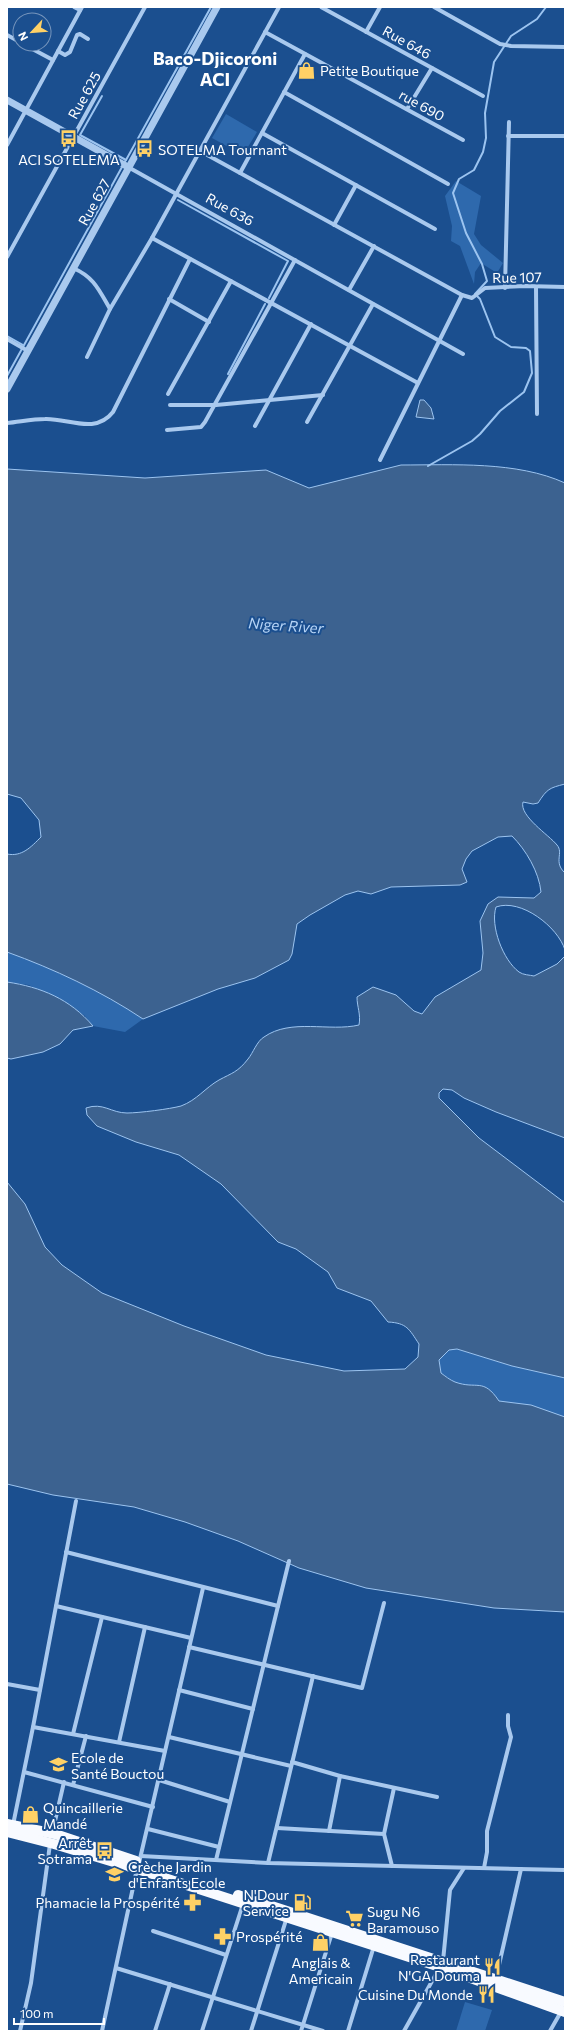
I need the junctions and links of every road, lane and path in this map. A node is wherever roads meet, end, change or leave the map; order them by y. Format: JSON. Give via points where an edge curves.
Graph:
{"nodes":[{"id":1,"x":74,"y":7,"type":"edge"},
{"id":2,"x":145,"y":7,"type":"edge"},
{"id":3,"x":217,"y":7,"type":"edge"},
{"id":4,"x":279,"y":7,"type":"edge"},
{"id":5,"x":321,"y":7,"type":"edge"},
{"id":6,"x":380,"y":7,"type":"edge"},
{"id":7,"x":434,"y":7,"type":"edge"},
{"id":8,"x":81,"y":9,"type":"edge"},
{"id":9,"x":265,"y":32,"type":"junction"},
{"id":10,"x":366,"y":32,"type":"junction"},
{"id":11,"x":88,"y":39,"type":"dead end"},
{"id":12,"x":565,"y":47,"type":"edge"},
{"id":13,"x":58,"y":51,"type":"junction"},
{"id":14,"x":38,"y":52,"type":"edge"},
{"id":15,"x":305,"y":54,"type":"junction"},
{"id":16,"x":53,"y":60,"type":"junction"},
{"id":17,"x":432,"y":68,"type":"junction"},
{"id":18,"x":284,"y":92,"type":"junction"},
{"id":19,"x":482,"y":96,"type":"dead end"},
{"id":20,"x":7,"y":100,"type":"edge"},
{"id":21,"x":407,"y":109,"type":"junction"},
{"id":22,"x":26,"y":110,"type":"junction"},
{"id":23,"x":509,"y":122,"type":"dead end"},
{"id":24,"x":262,"y":133,"type":"junction"},
{"id":25,"x":508,"y":136,"type":"junction"},
{"id":26,"x":565,"y":136,"type":"edge"},
{"id":27,"x":74,"y":137,"type":"junction"},
{"id":28,"x":463,"y":140,"type":"dead end"},
{"id":29,"x":7,"y":145,"type":"edge"},
{"id":30,"x":200,"y":151,"type":"junction"},
{"id":31,"x":128,"y":167,"type":"junction"},
{"id":32,"x":240,"y":173,"type":"junction"},
{"id":33,"x":448,"y":184,"type":"dead end"},
{"id":34,"x":356,"y":185,"type":"junction"},
{"id":35,"x":176,"y":194,"type":"junction"},
{"id":36,"x":334,"y":225,"type":"junction"},
{"id":37,"x":435,"y":229,"type":"dead end"},
{"id":38,"x":152,"y":238,"type":"junction"},
{"id":39,"x":374,"y":246,"type":"junction"},
{"id":40,"x":7,"y":257,"type":"edge"},
{"id":41,"x":190,"y":258,"type":"junction"},
{"id":42,"x":295,"y":260,"type":"junction"},
{"id":43,"x":73,"y":268,"type":"junction"},
{"id":44,"x":231,"y":281,"type":"junction"},
{"id":45,"x":565,"y":287,"type":"edge"},
{"id":46,"x":505,"y":288,"type":"junction"},
{"id":47,"x":536,"y":288,"type":"junction"},
{"id":48,"x":349,"y":290,"type":"junction"},
{"id":49,"x":462,"y":295,"type":"junction"},
{"id":50,"x":169,"y":299,"type":"junction"},
{"id":51,"x":272,"y":303,"type":"junction"},
{"id":52,"x":373,"y":304,"type":"junction"},
{"id":53,"x":110,"y":309,"type":"junction"},
{"id":54,"x":209,"y":322,"type":"junction"},
{"id":55,"x":310,"y":324,"type":"junction"},
{"id":56,"x":7,"y":339,"type":"edge"},
{"id":57,"x":440,"y":340,"type":"junction"},
{"id":58,"x":350,"y":346,"type":"junction"},
{"id":59,"x":28,"y":351,"type":"junction"},
{"id":60,"x":463,"y":354,"type":"dead end"},
{"id":61,"x":87,"y":357,"type":"dead end"},
{"id":62,"x":418,"y":383,"type":"junction"},
{"id":63,"x":7,"y":389,"type":"edge"},
{"id":64,"x":168,"y":394,"type":"dead end"},
{"id":65,"x":323,"y":395,"type":"junction"},
{"id":66,"x":269,"y":400,"type":"junction"},
{"id":67,"x":170,"y":405,"type":"dead end"},
{"id":68,"x":216,"y":405,"type":"junction"},
{"id":69,"x":537,"y":414,"type":"dead end"},
{"id":70,"x":308,"y":422,"type":"dead end"},
{"id":71,"x":7,"y":423,"type":"edge"},
{"id":72,"x":255,"y":426,"type":"dead end"},
{"id":73,"x":167,"y":430,"type":"dead end"},
{"id":74,"x":380,"y":460,"type":"dead end"},
{"id":75,"x":76,"y":1501,"type":"dead end"},
{"id":76,"x":66,"y":1552,"type":"junction"},
{"id":77,"x":289,"y":1561,"type":"dead end"},
{"id":78,"x":203,"y":1588,"type":"junction"},
{"id":79,"x":384,"y":1603,"type":"dead end"},
{"id":80,"x":56,"y":1606,"type":"junction"},
{"id":81,"x":278,"y":1606,"type":"junction"},
{"id":82,"x":102,"y":1617,"type":"junction"},
{"id":83,"x":146,"y":1627,"type":"junction"},
{"id":84,"x":191,"y":1638,"type":"junction"},
{"id":85,"x":189,"y":1647,"type":"junction"},
{"id":86,"x":264,"y":1665,"type":"junction"},
{"id":87,"x":313,"y":1676,"type":"junction"},
{"id":88,"x":7,"y":1684,"type":"edge"},
{"id":89,"x":40,"y":1690,"type":"junction"},
{"id":90,"x":179,"y":1690,"type":"junction"},
{"id":91,"x":253,"y":1708,"type":"junction"},
{"id":92,"x":508,"y":1715,"type":"dead end"},
{"id":93,"x":33,"y":1727,"type":"junction"},
{"id":94,"x":73,"y":1734,"type":"junction"},
{"id":95,"x":86,"y":1736,"type":"junction"},
{"id":96,"x":169,"y":1737,"type":"junction"},
{"id":97,"x":119,"y":1742,"type":"junction"},
{"id":98,"x":166,"y":1751,"type":"junction"},
{"id":99,"x":242,"y":1755,"type":"junction"},
{"id":100,"x":292,"y":1764,"type":"junction"},
{"id":101,"x":24,"y":1772,"type":"junction"},
{"id":102,"x":340,"y":1776,"type":"junction"},
{"id":103,"x":159,"y":1780,"type":"junction"},
{"id":104,"x":64,"y":1782,"type":"junction"},
{"id":105,"x":73,"y":1785,"type":"junction"},
{"id":106,"x":394,"y":1788,"type":"junction"},
{"id":107,"x":437,"y":1797,"type":"dead end"},
{"id":108,"x":230,"y":1802,"type":"junction"},
{"id":109,"x":153,"y":1807,"type":"junction"},
{"id":110,"x":9,"y":1827,"type":"edge"},
{"id":111,"x":277,"y":1828,"type":"junction"},
{"id":112,"x":148,"y":1829,"type":"junction"},
{"id":113,"x":329,"y":1831,"type":"junction"},
{"id":114,"x":384,"y":1834,"type":"junction"},
{"id":115,"x":51,"y":1838,"type":"junction"},
{"id":116,"x":219,"y":1847,"type":"junction"},
{"id":117,"x":216,"y":1860,"type":"junction"},
{"id":118,"x":139,"y":1862,"type":"junction"},
{"id":119,"x":268,"y":1862,"type":"junction"},
{"id":120,"x":392,"y":1866,"type":"junction"},
{"id":121,"x":464,"y":1868,"type":"junction"},
{"id":122,"x":484,"y":1868,"type":"junction"},
{"id":123,"x":520,"y":1869,"type":"junction"},
{"id":124,"x":565,"y":1870,"type":"edge"},
{"id":125,"x":243,"y":1904,"type":"junction"},
{"id":126,"x":287,"y":1915,"type":"junction"},
{"id":127,"x":153,"y":1930,"type":"dead end"},
{"id":128,"x":332,"y":1933,"type":"junction"},
{"id":129,"x":374,"y":1946,"type":"junction"},
{"id":130,"x":226,"y":1955,"type":"junction"},
{"id":131,"x":441,"y":1964,"type":"junction"},
{"id":132,"x":116,"y":1968,"type":"junction"},
{"id":133,"x":496,"y":1979,"type":"junction"},
{"id":134,"x":170,"y":1984,"type":"junction"},
{"id":135,"x":213,"y":1997,"type":"junction"},
{"id":136,"x":564,"y":2008,"type":"edge"},
{"id":137,"x":257,"y":2011,"type":"junction"},
{"id":138,"x":303,"y":2025,"type":"junction"},
{"id":139,"x":20,"y":2031,"type":"edge"},
{"id":140,"x":102,"y":2031,"type":"edge"},
{"id":141,"x":155,"y":2031,"type":"edge"},
{"id":142,"x":202,"y":2031,"type":"edge"},
{"id":143,"x":251,"y":2031,"type":"edge"},
{"id":144,"x":301,"y":2031,"type":"edge"},
{"id":145,"x":322,"y":2031,"type":"edge"},
{"id":146,"x":348,"y":2031,"type":"edge"},
{"id":147,"x":404,"y":2031,"type":"edge"},
{"id":148,"x":550,"y":2031,"type":"edge"}],
"edges":[{"from":1,"to":8,"type":"street"},
{"from":2,"to":27,"type":"street","name":"Rue 625"},
{"from":3,"to":31,"type":"street","name":"Rue 627"},
{"from":4,"to":9,"type":"street"},
{"from":5,"to":10,"type":"street","name":"Rue 646"},
{"from":6,"to":10,"type":"street"},
{"from":7,"to":12,"type":"street","via":[[500,44]]},
{"from":8,"to":13,"type":"street"},
{"from":9,"to":15,"type":"street","name":"rue 690"},
{"from":9,"to":30,"type":"street"},
{"from":10,"to":17,"type":"street","name":"Rue 646"},
{"from":11,"to":13,"type":"street","via":[[77,35],[67,54]]},
{"from":13,"to":16,"type":"street"},
{"from":14,"to":16,"type":"street"},
{"from":15,"to":18,"type":"street"},
{"from":15,"to":21,"type":"street","name":"rue 690"},
{"from":16,"to":22,"type":"street"},
{"from":17,"to":19,"type":"street","name":"Rue 646"},
{"from":17,"to":21,"type":"street"},
{"from":18,"to":24,"type":"street"},
{"from":18,"to":33,"type":"street"},
{"from":20,"to":22,"type":"street","name":"Rue 636"},
{"from":21,"to":28,"type":"street","name":"rue 690"},
{"from":22,"to":27,"type":"street","name":"Rue 636"},
{"from":22,"to":29,"type":"street"},
{"from":23,"to":25,"type":"street"},
{"from":24,"to":32,"type":"street"},
{"from":24,"to":34,"type":"street"},
{"from":25,"to":26,"type":"street"},
{"from":25,"to":46,"type":"street"},
{"from":27,"to":31,"type":"street","name":"Rue 636"},
{"from":27,"to":40,"type":"street","name":"Rue 625"},
{"from":30,"to":32,"type":"street"},
{"from":30,"to":35,"type":"street"},
{"from":31,"to":35,"type":"street","name":"Rue 636"},
{"from":31,"to":43,"type":"street","name":"Rue 627"},
{"from":32,"to":36,"type":"street"},
{"from":34,"to":36,"type":"street"},
{"from":34,"to":37,"type":"street"},
{"from":35,"to":38,"type":"street"},
{"from":35,"to":42,"type":"street","name":"Rue 636"},
{"from":36,"to":39,"type":"street"},
{"from":38,"to":41,"type":"street"},
{"from":38,"to":53,"type":"street"},
{"from":39,"to":48,"type":"street"},
{"from":39,"to":49,"type":"street"},
{"from":41,"to":44,"type":"street"},
{"from":41,"to":50,"type":"street"},
{"from":42,"to":48,"type":"street","name":"Rue 636"},
{"from":42,"to":51,"type":"street"},
{"from":43,"to":53,"type":"street","via":[[86,274],[96,284]]},
{"from":43,"to":59,"type":"street","name":"Rue 627"},
{"from":44,"to":51,"type":"street"},
{"from":44,"to":54,"type":"street"},
{"from":45,"to":47,"type":"street","name":"Rue 107"},
{"from":46,"to":47,"type":"street","name":"Rue 107"},
{"from":46,"to":49,"type":"street","name":"Rue 107","via":[[485,288],[472,298]]},
{"from":47,"to":69,"type":"street"},
{"from":48,"to":52,"type":"street","name":"Rue 636"},
{"from":49,"to":57,"type":"street"},
{"from":50,"to":54,"type":"street"},
{"from":50,"to":71,"type":"street","via":[[113,412],[107,419],[91,425],[46,419]]},
{"from":51,"to":55,"type":"street"},
{"from":51,"to":68,"type":"street"},
{"from":52,"to":57,"type":"street","name":"Rue 636"},
{"from":52,"to":58,"type":"street"},
{"from":53,"to":61,"type":"street"},
{"from":54,"to":64,"type":"street"},
{"from":55,"to":58,"type":"street"},
{"from":55,"to":66,"type":"street"},
{"from":56,"to":59,"type":"street"},
{"from":57,"to":60,"type":"street","name":"Rue 636"},
{"from":57,"to":62,"type":"street"},
{"from":58,"to":62,"type":"street"},
{"from":58,"to":65,"type":"street"},
{"from":59,"to":63,"type":"street","name":"Rue 627"},
{"from":62,"to":74,"type":"street"},
{"from":65,"to":66,"type":"street"},
{"from":65,"to":70,"type":"street"},
{"from":66,"to":68,"type":"street"},
{"from":66,"to":72,"type":"street"},
{"from":67,"to":68,"type":"street"},
{"from":68,"to":73,"type":"street","via":[[201,427]]},
{"from":75,"to":76,"type":"street"},
{"from":76,"to":78,"type":"street"},
{"from":76,"to":80,"type":"street"},
{"from":77,"to":81,"type":"street"},
{"from":78,"to":81,"type":"street"},
{"from":78,"to":84,"type":"street"},
{"from":79,"to":87,"type":"street","via":[[362,1688]]},
{"from":80,"to":82,"type":"street"},
{"from":80,"to":89,"type":"street"},
{"from":81,"to":86,"type":"street"},
{"from":82,"to":83,"type":"street"},
{"from":82,"to":94,"type":"street"},
{"from":83,"to":84,"type":"street"},
{"from":83,"to":97,"type":"street"},
{"from":84,"to":85,"type":"street"},
{"from":85,"to":86,"type":"street"},
{"from":85,"to":90,"type":"street"},
{"from":86,"to":87,"type":"street"},
{"from":86,"to":91,"type":"street"},
{"from":87,"to":100,"type":"street"},
{"from":88,"to":89,"type":"street"},
{"from":89,"to":93,"type":"street"},
{"from":90,"to":91,"type":"street"},
{"from":90,"to":96,"type":"street"},
{"from":91,"to":99,"type":"street"},
{"from":92,"to":122,"type":"street","via":[[511,1737],[487,1831]]},
{"from":93,"to":94,"type":"street"},
{"from":93,"to":101,"type":"street"},
{"from":94,"to":95,"type":"street"},
{"from":95,"to":97,"type":"street"},
{"from":95,"to":105,"type":"street"},
{"from":96,"to":98,"type":"street"},
{"from":96,"to":99,"type":"street"},
{"from":97,"to":98,"type":"street"},
{"from":98,"to":103,"type":"street"},
{"from":99,"to":100,"type":"street"},
{"from":99,"to":108,"type":"street"},
{"from":100,"to":102,"type":"street"},
{"from":100,"to":111,"type":"street"},
{"from":101,"to":104,"type":"street"},
{"from":101,"to":110,"type":"street"},
{"from":102,"to":106,"type":"street"},
{"from":102,"to":113,"type":"street"},
{"from":103,"to":108,"type":"street"},
{"from":103,"to":109,"type":"street"},
{"from":104,"to":105,"type":"street"},
{"from":104,"to":115,"type":"street"},
{"from":105,"to":109,"type":"street"},
{"from":106,"to":107,"type":"street"},
{"from":106,"to":114,"type":"street"},
{"from":108,"to":116,"type":"street"},
{"from":109,"to":112,"type":"street"},
{"from":110,"to":115,"type":"highway"},
{"from":111,"to":113,"type":"street"},
{"from":111,"to":119,"type":"street"},
{"from":112,"to":116,"type":"street"},
{"from":112,"to":118,"type":"street"},
{"from":113,"to":114,"type":"street"},
{"from":114,"to":120,"type":"street"},
{"from":115,"to":118,"type":"highway"},
{"from":115,"to":139,"type":"street","via":[[31,1983]]},
{"from":116,"to":117,"type":"street"},
{"from":117,"to":118,"type":"street"},
{"from":117,"to":119,"type":"street"},
{"from":118,"to":125,"type":"highway"},
{"from":118,"to":126,"type":"highway"},
{"from":118,"to":132,"type":"street"},
{"from":119,"to":120,"type":"street"},
{"from":120,"to":121,"type":"street"},
{"from":121,"to":122,"type":"street"},
{"from":121,"to":131,"type":"street","via":[[450,1890]]},
{"from":122,"to":123,"type":"street"},
{"from":123,"to":124,"type":"street"},
{"from":123,"to":133,"type":"street"},
{"from":125,"to":126,"type":"highway"},
{"from":125,"to":130,"type":"street"},
{"from":126,"to":128,"type":"highway"},
{"from":126,"to":131,"type":"highway"},
{"from":126,"to":137,"type":"street"},
{"from":127,"to":130,"type":"street"},
{"from":128,"to":129,"type":"highway"},
{"from":128,"to":138,"type":"street"},
{"from":129,"to":131,"type":"highway"},
{"from":129,"to":146,"type":"street"},
{"from":130,"to":135,"type":"street"},
{"from":131,"to":133,"type":"highway"},
{"from":131,"to":136,"type":"highway"},
{"from":131,"to":147,"type":"street"},
{"from":132,"to":134,"type":"street"},
{"from":132,"to":140,"type":"street"},
{"from":133,"to":136,"type":"highway"},
{"from":134,"to":135,"type":"street"},
{"from":134,"to":141,"type":"street"},
{"from":135,"to":137,"type":"street"},
{"from":135,"to":142,"type":"street"},
{"from":136,"to":148,"type":"street"},
{"from":137,"to":138,"type":"street"},
{"from":137,"to":143,"type":"street"},
{"from":138,"to":144,"type":"street"},
{"from":138,"to":145,"type":"street"}]}
